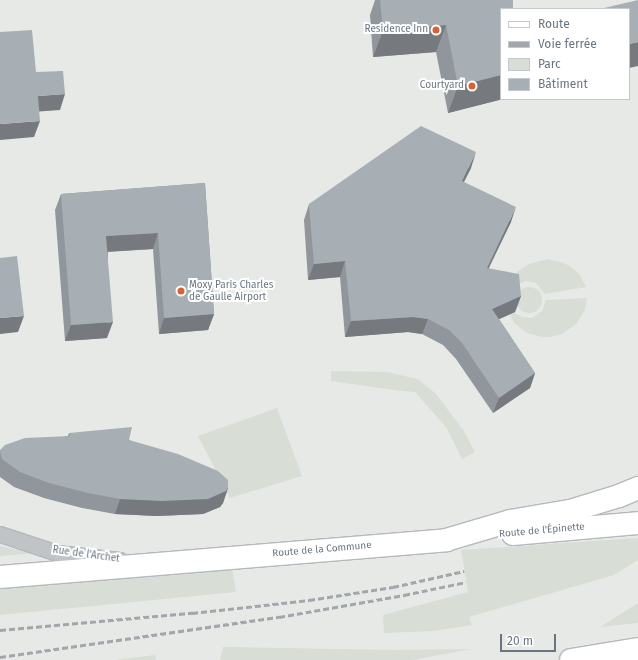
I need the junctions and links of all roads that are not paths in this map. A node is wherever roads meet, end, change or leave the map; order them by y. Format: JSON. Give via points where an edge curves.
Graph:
{"nodes":[{"id":1,"x":638,"y":488,"type":"edge"},
{"id":2,"x":638,"y":523,"type":"edge"},
{"id":3,"x":0,"y":534,"type":"edge"},
{"id":4,"x":446,"y":540,"type":"junction"},
{"id":5,"x":150,"y":564,"type":"junction"},
{"id":6,"x":0,"y":577,"type":"edge"},
{"id":7,"x":638,"y":649,"type":"edge"},
{"id":8,"x":571,"y":660,"type":"edge"}],
"edges":[{"from":1,"to":4,"type":"main road","name":"Route de la Commune","via":[[570,511],[510,521]]},
{"from":2,"to":4,"type":"main road","name":"Route de l'Épinette"},
{"from":3,"to":5,"type":"street","name":"Rue de l'Archet","via":[[57,553]]},
{"from":4,"to":5,"type":"main road","name":"Route de la Commune"},
{"from":5,"to":6,"type":"main road","name":"Route de la Commune"},
{"from":7,"to":8,"type":"main road"}]}
